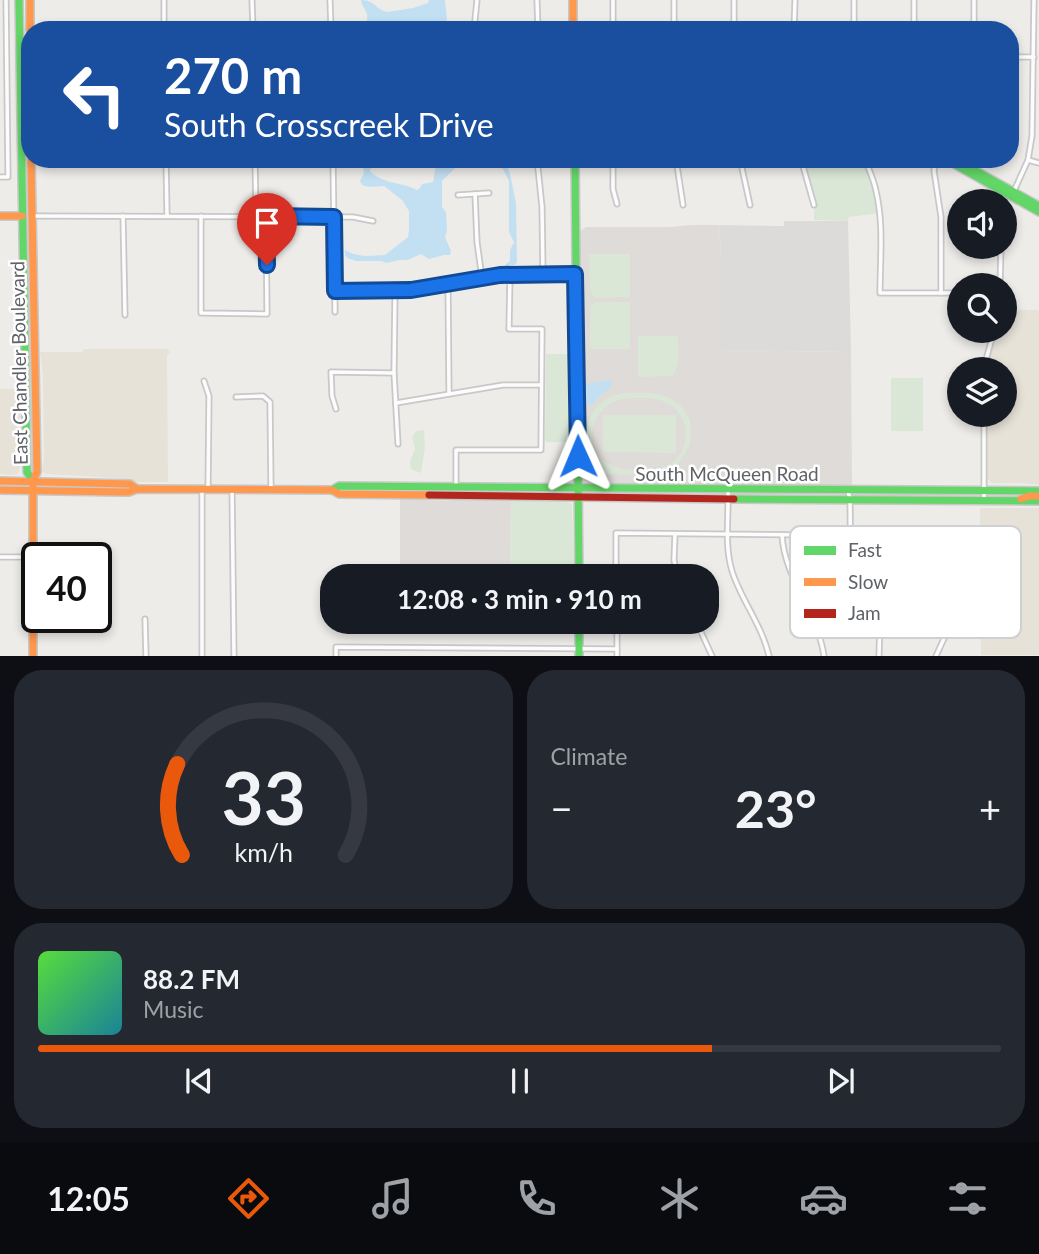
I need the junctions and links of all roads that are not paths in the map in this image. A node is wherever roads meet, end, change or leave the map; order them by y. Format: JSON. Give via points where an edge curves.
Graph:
{"nodes":[{"id":1,"x":6,"y":0,"type":"edge"},
{"id":2,"x":19,"y":0,"type":"edge"},
{"id":3,"x":30,"y":0,"type":"edge"},
{"id":4,"x":164,"y":0,"type":"edge"},
{"id":5,"x":253,"y":0,"type":"edge"},
{"id":6,"x":330,"y":0,"type":"edge"},
{"id":7,"x":477,"y":0,"type":"edge"},
{"id":8,"x":537,"y":0,"type":"edge"},
{"id":9,"x":573,"y":0,"type":"edge"},
{"id":10,"x":613,"y":0,"type":"edge"},
{"id":11,"x":674,"y":0,"type":"edge"},
{"id":12,"x":734,"y":0,"type":"edge"},
{"id":13,"x":795,"y":0,"type":"edge"},
{"id":14,"x":854,"y":0,"type":"edge"},
{"id":15,"x":914,"y":0,"type":"edge"},
{"id":16,"x":974,"y":0,"type":"edge"},
{"id":17,"x":1034,"y":0,"type":"edge"},
{"id":18,"x":30,"y":21,"type":"edge"},
{"id":19,"x":164,"y":21,"type":"edge"},
{"id":20,"x":253,"y":21,"type":"edge"},
{"id":21,"x":331,"y":21,"type":"edge"},
{"id":22,"x":475,"y":21,"type":"edge"},
{"id":23,"x":538,"y":21,"type":"edge"},
{"id":24,"x":573,"y":21,"type":"edge"},
{"id":25,"x":613,"y":21,"type":"edge"},
{"id":26,"x":674,"y":21,"type":"edge"},
{"id":27,"x":734,"y":21,"type":"edge"},
{"id":28,"x":794,"y":21,"type":"edge"},
{"id":29,"x":854,"y":21,"type":"edge"},
{"id":30,"x":914,"y":21,"type":"edge"},
{"id":31,"x":974,"y":21,"type":"edge"},
{"id":32,"x":1019,"y":57,"type":"edge"},
{"id":33,"x":1034,"y":57,"type":"junction"},
{"id":34,"x":21,"y":144,"type":"edge"},
{"id":35,"x":1028,"y":160,"type":"junction"},
{"id":36,"x":1039,"y":163,"type":"edge"},
{"id":37,"x":21,"y":168,"type":"edge"},
{"id":38,"x":31,"y":168,"type":"edge"},
{"id":39,"x":166,"y":168,"type":"edge"},
{"id":40,"x":256,"y":168,"type":"edge"},
{"id":41,"x":333,"y":168,"type":"edge"},
{"id":42,"x":538,"y":168,"type":"edge"},
{"id":43,"x":575,"y":168,"type":"edge"},
{"id":44,"x":613,"y":168,"type":"edge"},
{"id":45,"x":677,"y":168,"type":"edge"},
{"id":46,"x":742,"y":168,"type":"edge"},
{"id":47,"x":804,"y":168,"type":"edge"},
{"id":48,"x":868,"y":168,"type":"edge"},
{"id":49,"x":934,"y":168,"type":"edge"},
{"id":50,"x":969,"y":168,"type":"edge"},
{"id":51,"x":0,"y":177,"type":"edge"},
{"id":52,"x":1005,"y":189,"type":"edge"},
{"id":53,"x":1015,"y":189,"type":"edge"},
{"id":54,"x":489,"y":193,"type":"dead end"},
{"id":55,"x":475,"y":194,"type":"junction"},
{"id":56,"x":458,"y":195,"type":"dead end"},
{"id":57,"x":1017,"y":196,"type":"edge"},
{"id":58,"x":1017,"y":197,"type":"edge"},
{"id":59,"x":617,"y":204,"type":"dead end"},
{"id":60,"x":683,"y":205,"type":"dead end"},
{"id":61,"x":750,"y":205,"type":"dead end"},
{"id":62,"x":814,"y":205,"type":"dead end"},
{"id":63,"x":1039,"y":206,"type":"edge"},
{"id":64,"x":1039,"y":212,"type":"edge"},
{"id":65,"x":123,"y":215,"type":"junction"},
{"id":66,"x":167,"y":215,"type":"junction"},
{"id":67,"x":0,"y":216,"type":"edge"},
{"id":68,"x":22,"y":216,"type":"junction"},
{"id":69,"x":32,"y":216,"type":"junction"},
{"id":70,"x":201,"y":216,"type":"junction"},
{"id":71,"x":257,"y":216,"type":"junction"},
{"id":72,"x":266,"y":216,"type":"junction"},
{"id":73,"x":334,"y":217,"type":"junction"},
{"id":74,"x":373,"y":221,"type":"dead end"},
{"id":75,"x":510,"y":274,"type":"junction"},
{"id":76,"x":543,"y":274,"type":"junction"},
{"id":77,"x":575,"y":274,"type":"junction"},
{"id":78,"x":482,"y":278,"type":"junction"},
{"id":79,"x":448,"y":285,"type":"junction"},
{"id":80,"x":395,"y":290,"type":"junction"},
{"id":81,"x":335,"y":291,"type":"junction"},
{"id":82,"x":941,"y":293,"type":"junction"},
{"id":83,"x":947,"y":293,"type":"edge"},
{"id":84,"x":335,"y":312,"type":"dead end"},
{"id":85,"x":125,"y":315,"type":"dead end"},
{"id":86,"x":26,"y":343,"type":"junction"},
{"id":87,"x":35,"y":343,"type":"junction"},
{"id":88,"x":394,"y":373,"type":"junction"},
{"id":89,"x":204,"y":381,"type":"dead end"},
{"id":90,"x":541,"y":385,"type":"junction"},
{"id":91,"x":449,"y":394,"type":"junction"},
{"id":92,"x":236,"y":397,"type":"dead end"},
{"id":93,"x":396,"y":403,"type":"junction"},
{"id":94,"x":335,"y":409,"type":"dead end"},
{"id":95,"x":984,"y":427,"type":"edge"},
{"id":96,"x":398,"y":444,"type":"dead end"},
{"id":97,"x":0,"y":481,"type":"edge"},
{"id":98,"x":33,"y":481,"type":"junction"},
{"id":99,"x":137,"y":488,"type":"junction"},
{"id":100,"x":205,"y":489,"type":"junction"},
{"id":101,"x":232,"y":489,"type":"junction"},
{"id":102,"x":271,"y":489,"type":"junction"},
{"id":103,"x":728,"y":489,"type":"junction"},
{"id":104,"x":848,"y":490,"type":"junction"},
{"id":105,"x":0,"y":491,"type":"edge"},
{"id":106,"x":33,"y":491,"type":"junction"},
{"id":107,"x":456,"y":491,"type":"junction"},
{"id":108,"x":984,"y":491,"type":"junction"},
{"id":109,"x":578,"y":492,"type":"junction"},
{"id":110,"x":1039,"y":496,"type":"edge"},
{"id":111,"x":728,"y":499,"type":"junction"},
{"id":112,"x":850,"y":499,"type":"junction"},
{"id":113,"x":984,"y":500,"type":"junction"},
{"id":114,"x":850,"y":526,"type":"edge"},
{"id":115,"x":675,"y":534,"type":"junction"},
{"id":116,"x":728,"y":534,"type":"junction"},
{"id":117,"x":782,"y":535,"type":"junction"},
{"id":118,"x":790,"y":535,"type":"edge"},
{"id":119,"x":33,"y":542,"type":"edge"},
{"id":120,"x":0,"y":557,"type":"edge"},
{"id":121,"x":21,"y":557,"type":"edge"},
{"id":122,"x":579,"y":564,"type":"edge"},
{"id":123,"x":616,"y":564,"type":"edge"},
{"id":124,"x":675,"y":564,"type":"edge"},
{"id":125,"x":790,"y":570,"type":"edge"},
{"id":126,"x":145,"y":619,"type":"dead end"},
{"id":127,"x":33,"y":633,"type":"edge"},
{"id":128,"x":579,"y":634,"type":"edge"},
{"id":129,"x":617,"y":634,"type":"edge"},
{"id":130,"x":702,"y":634,"type":"edge"},
{"id":131,"x":821,"y":638,"type":"edge"},
{"id":132,"x":879,"y":638,"type":"edge"},
{"id":133,"x":945,"y":638,"type":"edge"},
{"id":134,"x":420,"y":648,"type":"junction"},
{"id":135,"x":476,"y":649,"type":"junction"},
{"id":136,"x":531,"y":649,"type":"junction"},
{"id":137,"x":617,"y":649,"type":"junction"},
{"id":138,"x":579,"y":652,"type":"edge"},
{"id":139,"x":33,"y":656,"type":"edge"},
{"id":140,"x":146,"y":656,"type":"edge"},
{"id":141,"x":202,"y":656,"type":"edge"},
{"id":142,"x":234,"y":656,"type":"edge"},
{"id":143,"x":336,"y":656,"type":"edge"},
{"id":144,"x":420,"y":656,"type":"edge"},
{"id":145,"x":476,"y":656,"type":"edge"},
{"id":146,"x":531,"y":656,"type":"edge"},
{"id":147,"x":617,"y":656,"type":"edge"},
{"id":148,"x":712,"y":656,"type":"edge"},
{"id":149,"x":769,"y":656,"type":"edge"},
{"id":150,"x":824,"y":656,"type":"edge"},
{"id":151,"x":879,"y":656,"type":"edge"},
{"id":152,"x":936,"y":656,"type":"edge"}],
"edges":[{"from":1,"to":51,"type":"street","via":[[8,177]]},
{"from":2,"to":34,"type":"main road","name":"East Chandler Boulevard"},
{"from":3,"to":18,"type":"main road"},
{"from":4,"to":19,"type":"street"},
{"from":5,"to":20,"type":"street"},
{"from":6,"to":21,"type":"street"},
{"from":7,"to":22,"type":"street"},
{"from":8,"to":23,"type":"street"},
{"from":9,"to":24,"type":"main road"},
{"from":10,"to":25,"type":"street"},
{"from":11,"to":26,"type":"street"},
{"from":12,"to":27,"type":"street"},
{"from":13,"to":28,"type":"street"},
{"from":14,"to":29,"type":"street"},
{"from":15,"to":30,"type":"street"},
{"from":16,"to":31,"type":"street"},
{"from":17,"to":33,"type":"street"},
{"from":32,"to":33,"type":"street"},
{"from":33,"to":35,"type":"street"},
{"from":35,"to":36,"type":"street"},
{"from":35,"to":53,"type":"street"},
{"from":37,"to":68,"type":"main road","name":"East Chandler Boulevard"},
{"from":38,"to":69,"type":"main road","name":"East Chandler Boulevard"},
{"from":39,"to":66,"type":"street"},
{"from":40,"to":71,"type":"street"},
{"from":41,"to":73,"type":"street"},
{"from":42,"to":76,"type":"street"},
{"from":43,"to":77,"type":"main road"},
{"from":44,"to":59,"type":"street"},
{"from":45,"to":60,"type":"street"},
{"from":46,"to":61,"type":"street"},
{"from":47,"to":62,"type":"street"},
{"from":48,"to":82,"type":"street","via":[[881,227],[880,293]]},
{"from":49,"to":82,"type":"street","via":[[941,217]]},
{"from":50,"to":52,"type":"main road"},
{"from":54,"to":55,"type":"street"},
{"from":55,"to":56,"type":"street"},
{"from":55,"to":78,"type":"street"},
{"from":57,"to":63,"type":"main road"},
{"from":58,"to":64,"type":"main road"},
{"from":65,"to":66,"type":"street"},
{"from":65,"to":69,"type":"street"},
{"from":65,"to":85,"type":"street"},
{"from":66,"to":70,"type":"street"},
{"from":67,"to":68,"type":"main road"},
{"from":68,"to":69,"type":"main road"},
{"from":68,"to":86,"type":"main road","name":"East Chandler Boulevard"},
{"from":69,"to":87,"type":"main road","name":"East Chandler Boulevard"},
{"from":70,"to":71,"type":"street"},
{"from":70,"to":72,"type":"street","via":[[201,313],[267,314]]},
{"from":71,"to":72,"type":"street"},
{"from":72,"to":73,"type":"street"},
{"from":73,"to":74,"type":"street"},
{"from":73,"to":81,"type":"street"},
{"from":75,"to":76,"type":"street"},
{"from":75,"to":78,"type":"street"},
{"from":75,"to":90,"type":"street","via":[[509,329],[542,329]]},
{"from":76,"to":77,"type":"street"},
{"from":77,"to":109,"type":"main road"},
{"from":78,"to":79,"type":"street"},
{"from":79,"to":80,"type":"street"},
{"from":79,"to":91,"type":"street"},
{"from":80,"to":81,"type":"street"},
{"from":80,"to":88,"type":"street"},
{"from":81,"to":84,"type":"street"},
{"from":82,"to":83,"type":"street"},
{"from":86,"to":87,"type":"main road"},
{"from":86,"to":98,"type":"main road","name":"East Chandler Boulevard","via":[[27,472]]},
{"from":87,"to":98,"type":"main road","name":"East Chandler Boulevard","via":[[37,472]]},
{"from":88,"to":93,"type":"street"},
{"from":88,"to":94,"type":"street","via":[[331,372]]},
{"from":89,"to":100,"type":"street","via":[[209,396]]},
{"from":90,"to":91,"type":"street","via":[[503,385]]},
{"from":90,"to":107,"type":"street","via":[[541,450],[456,450]]},
{"from":91,"to":93,"type":"street"},
{"from":92,"to":102,"type":"street","via":[[263,396],[271,402]]},
{"from":93,"to":96,"type":"street"},
{"from":95,"to":108,"type":"street"},
{"from":97,"to":98,"type":"main road"},
{"from":98,"to":99,"type":"main road","via":[[130,484]]},
{"from":98,"to":106,"type":"main road","name":"East Chandler Boulevard"},
{"from":99,"to":100,"type":"main road","name":"South McQueen Road"},
{"from":99,"to":106,"type":"main road","via":[[129,492]]},
{"from":100,"to":101,"type":"main road","name":"South McQueen Road"},
{"from":100,"to":141,"type":"street"},
{"from":101,"to":102,"type":"main road","name":"South McQueen Road"},
{"from":101,"to":142,"type":"street"},
{"from":102,"to":107,"type":"main road","name":"South McQueen Road","via":[[332,490],[339,486]]},
{"from":103,"to":104,"type":"main road","name":"South McQueen Road"},
{"from":103,"to":109,"type":"main road","name":"South McQueen Road"},
{"from":103,"to":111,"type":"street"},
{"from":104,"to":108,"type":"main road","name":"South McQueen Road"},
{"from":104,"to":112,"type":"street"},
{"from":105,"to":106,"type":"main road"},
{"from":106,"to":119,"type":"main road","name":"East Chandler Boulevard"},
{"from":107,"to":109,"type":"main road","name":"South McQueen Road"},
{"from":108,"to":110,"type":"main road","name":"South McQueen Road"},
{"from":108,"to":113,"type":"street"},
{"from":109,"to":111,"type":"main road","name":"South McQueen Road"},
{"from":109,"to":122,"type":"main road"},
{"from":110,"to":113,"type":"main road","name":"South McQueen Road"},
{"from":111,"to":112,"type":"main road","name":"South McQueen Road"},
{"from":111,"to":116,"type":"street"},
{"from":112,"to":113,"type":"main road","name":"South McQueen Road"},
{"from":112,"to":114,"type":"street"},
{"from":115,"to":116,"type":"street"},
{"from":115,"to":123,"type":"street","via":[[616,533]]},
{"from":115,"to":124,"type":"street"},
{"from":116,"to":117,"type":"street"},
{"from":116,"to":149,"type":"street","via":[[733,572]]},
{"from":117,"to":118,"type":"street"},
{"from":117,"to":125,"type":"street"},
{"from":120,"to":121,"type":"street"},
{"from":126,"to":140,"type":"street"},
{"from":127,"to":139,"type":"main road","name":"East Chandler Boulevard"},
{"from":128,"to":138,"type":"main road"},
{"from":129,"to":137,"type":"street"},
{"from":130,"to":148,"type":"street"},
{"from":131,"to":150,"type":"street"},
{"from":132,"to":151,"type":"street"},
{"from":133,"to":152,"type":"street"},
{"from":134,"to":135,"type":"street"},
{"from":134,"to":143,"type":"street","via":[[336,648]]},
{"from":134,"to":144,"type":"street"},
{"from":135,"to":136,"type":"street"},
{"from":135,"to":145,"type":"street"},
{"from":136,"to":138,"type":"street"},
{"from":136,"to":146,"type":"street"},
{"from":137,"to":138,"type":"street"},
{"from":137,"to":147,"type":"street"}]}
